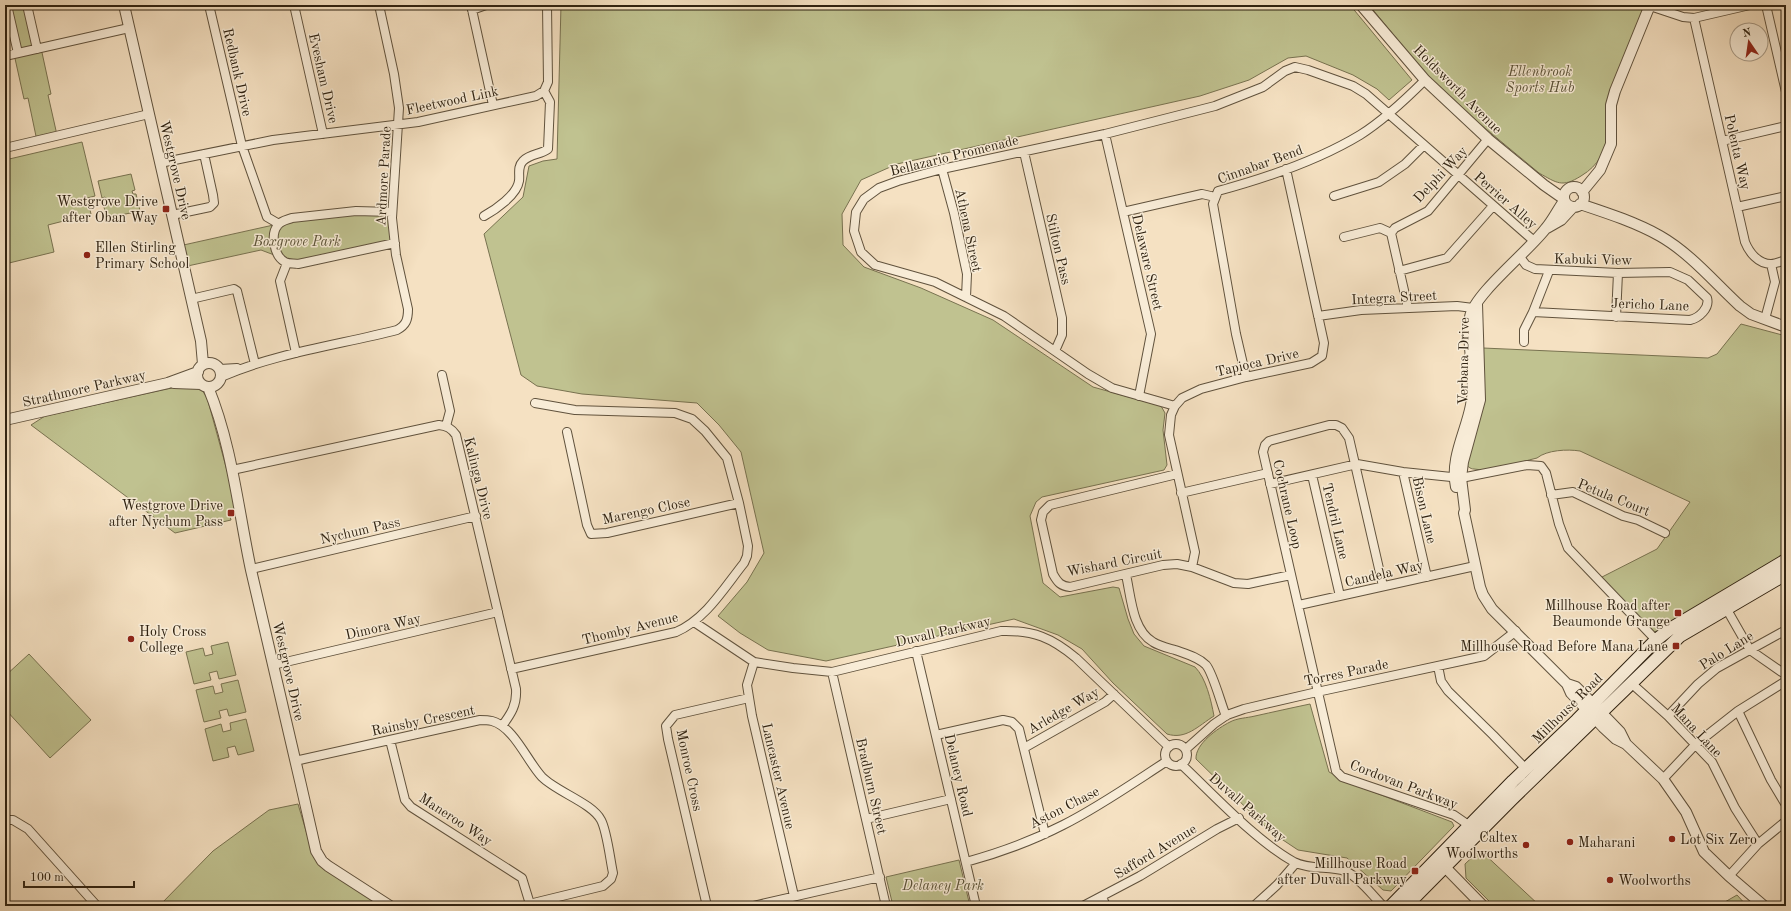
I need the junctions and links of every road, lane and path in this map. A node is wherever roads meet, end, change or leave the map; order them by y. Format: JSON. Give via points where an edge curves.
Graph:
{"nodes":[{"id":1,"x":7,"y":5,"type":"edge"},
{"id":2,"x":27,"y":5,"type":"edge"},
{"id":3,"x":124,"y":5,"type":"edge"},
{"id":4,"x":209,"y":5,"type":"edge"},
{"id":5,"x":294,"y":5,"type":"edge"},
{"id":6,"x":379,"y":5,"type":"edge"},
{"id":7,"x":486,"y":5,"type":"edge"},
{"id":8,"x":547,"y":5,"type":"edge"},
{"id":9,"x":1361,"y":5,"type":"edge"},
{"id":10,"x":1750,"y":5,"type":"edge"},
{"id":11,"x":1766,"y":5,"type":"edge"},
{"id":12,"x":1650,"y":6,"type":"edge"},
{"id":13,"x":472,"y":7,"type":"edge"},
{"id":14,"x":1694,"y":18,"type":"junction"},
{"id":15,"x":129,"y":28,"type":"junction"},
{"id":16,"x":37,"y":49,"type":"junction"},
{"id":17,"x":18,"y":53,"type":"junction"},
{"id":18,"x":5,"y":56,"type":"edge"},
{"id":19,"x":1425,"y":80,"type":"junction"},
{"id":20,"x":544,"y":91,"type":"junction"},
{"id":21,"x":1786,"y":92,"type":"edge"},
{"id":22,"x":493,"y":105,"type":"junction"},
{"id":23,"x":149,"y":114,"type":"junction"},
{"id":24,"x":1389,"y":114,"type":"junction"},
{"id":25,"x":400,"y":124,"type":"junction"},
{"id":26,"x":1786,"y":126,"type":"edge"},
{"id":27,"x":323,"y":134,"type":"junction"},
{"id":28,"x":1105,"y":134,"type":"junction"},
{"id":29,"x":1488,"y":139,"type":"junction"},
{"id":30,"x":1722,"y":141,"type":"junction"},
{"id":31,"x":1424,"y":145,"type":"junction"},
{"id":32,"x":242,"y":146,"type":"junction"},
{"id":33,"x":5,"y":148,"type":"edge"},
{"id":34,"x":1024,"y":152,"type":"junction"},
{"id":35,"x":204,"y":154,"type":"junction"},
{"id":36,"x":160,"y":163,"type":"junction"},
{"id":37,"x":942,"y":169,"type":"junction"},
{"id":38,"x":1286,"y":169,"type":"junction"},
{"id":39,"x":1459,"y":176,"type":"junction"},
{"id":40,"x":1544,"y":185,"type":"junction"},
{"id":41,"x":1334,"y":196,"type":"dead end"},
{"id":42,"x":1577,"y":196,"type":"junction"},
{"id":43,"x":1786,"y":196,"type":"edge"},
{"id":44,"x":1215,"y":197,"type":"junction"},
{"id":45,"x":1564,"y":200,"type":"junction"},
{"id":46,"x":1493,"y":206,"type":"junction"},
{"id":47,"x":1737,"y":207,"type":"junction"},
{"id":48,"x":392,"y":212,"type":"junction"},
{"id":49,"x":1123,"y":212,"type":"junction"},
{"id":50,"x":172,"y":215,"type":"junction"},
{"id":51,"x":484,"y":216,"type":"dead end"},
{"id":52,"x":278,"y":224,"type":"junction"},
{"id":53,"x":1546,"y":228,"type":"junction"},
{"id":54,"x":1391,"y":233,"type":"junction"},
{"id":55,"x":1344,"y":237,"type":"dead end"},
{"id":56,"x":1534,"y":241,"type":"junction"},
{"id":57,"x":394,"y":243,"type":"junction"},
{"id":58,"x":1520,"y":257,"type":"junction"},
{"id":59,"x":1786,"y":260,"type":"edge"},
{"id":60,"x":287,"y":263,"type":"junction"},
{"id":61,"x":1771,"y":264,"type":"junction"},
{"id":62,"x":1549,"y":270,"type":"junction"},
{"id":63,"x":1399,"y":271,"type":"junction"},
{"id":64,"x":1670,"y":272,"type":"joint"},
{"id":65,"x":1618,"y":273,"type":"junction"},
{"id":66,"x":966,"y":297,"type":"junction"},
{"id":67,"x":191,"y":299,"type":"junction"},
{"id":68,"x":1475,"y":306,"type":"junction"},
{"id":69,"x":1408,"y":308,"type":"junction"},
{"id":70,"x":1533,"y":312,"type":"junction"},
{"id":71,"x":1318,"y":316,"type":"junction"},
{"id":72,"x":1616,"y":317,"type":"junction"},
{"id":73,"x":1765,"y":319,"type":"junction"},
{"id":74,"x":1786,"y":327,"type":"edge"},
{"id":75,"x":1524,"y":342,"type":"dead end"},
{"id":76,"x":1055,"y":351,"type":"junction"},
{"id":77,"x":296,"y":353,"type":"junction"},
{"id":78,"x":255,"y":364,"type":"junction"},
{"id":79,"x":210,"y":375,"type":"junction"},
{"id":80,"x":442,"y":375,"type":"dead end"},
{"id":81,"x":1246,"y":376,"type":"junction"},
{"id":82,"x":1139,"y":396,"type":"junction"},
{"id":83,"x":535,"y":403,"type":"dead end"},
{"id":84,"x":1175,"y":406,"type":"junction"},
{"id":85,"x":5,"y":420,"type":"edge"},
{"id":86,"x":446,"y":426,"type":"junction"},
{"id":87,"x":567,"y":432,"type":"dead end"},
{"id":88,"x":1356,"y":464,"type":"junction"},
{"id":89,"x":232,"y":470,"type":"junction"},
{"id":90,"x":1403,"y":472,"type":"junction"},
{"id":91,"x":1268,"y":473,"type":"junction"},
{"id":92,"x":1177,"y":474,"type":"junction"},
{"id":93,"x":1312,"y":475,"type":"junction"},
{"id":94,"x":1457,"y":478,"type":"junction"},
{"id":95,"x":1270,"y":484,"type":"junction"},
{"id":96,"x":1182,"y":493,"type":"junction"},
{"id":97,"x":1552,"y":495,"type":"junction"},
{"id":98,"x":739,"y":503,"type":"junction"},
{"id":99,"x":476,"y":516,"type":"junction"},
{"id":100,"x":1665,"y":533,"type":"dead end"},
{"id":101,"x":1786,"y":560,"type":"edge"},
{"id":102,"x":1475,"y":566,"type":"junction"},
{"id":103,"x":1192,"y":567,"type":"junction"},
{"id":104,"x":251,"y":569,"type":"junction"},
{"id":105,"x":1786,"y":574,"type":"edge"},
{"id":106,"x":1126,"y":575,"type":"junction"},
{"id":107,"x":1291,"y":575,"type":"junction"},
{"id":108,"x":1427,"y":577,"type":"junction"},
{"id":109,"x":1383,"y":586,"type":"junction"},
{"id":110,"x":1340,"y":596,"type":"junction"},
{"id":111,"x":1298,"y":605,"type":"junction"},
{"id":112,"x":1726,"y":608,"type":"junction"},
{"id":113,"x":498,"y":612,"type":"junction"},
{"id":114,"x":694,"y":622,"type":"junction"},
{"id":115,"x":1786,"y":630,"type":"edge"},
{"id":116,"x":1516,"y":631,"type":"junction"},
{"id":117,"x":1656,"y":640,"type":"junction"},
{"id":118,"x":1750,"y":650,"type":"junction"},
{"id":119,"x":916,"y":651,"type":"junction"},
{"id":120,"x":754,"y":662,"type":"junction"},
{"id":121,"x":273,"y":665,"type":"junction"},
{"id":122,"x":1438,"y":666,"type":"junction"},
{"id":123,"x":511,"y":669,"type":"junction"},
{"id":124,"x":832,"y":672,"type":"junction"},
{"id":125,"x":1786,"y":675,"type":"edge"},
{"id":126,"x":1786,"y":681,"type":"edge"},
{"id":127,"x":1631,"y":683,"type":"junction"},
{"id":128,"x":1317,"y":692,"type":"junction"},
{"id":129,"x":1114,"y":694,"type":"junction"},
{"id":130,"x":749,"y":698,"type":"junction"},
{"id":131,"x":1594,"y":711,"type":"junction"},
{"id":132,"x":1738,"y":711,"type":"junction"},
{"id":133,"x":1226,"y":716,"type":"junction"},
{"id":134,"x":1668,"y":716,"type":"junction"},
{"id":135,"x":502,"y":726,"type":"junction"},
{"id":136,"x":936,"y":736,"type":"junction"},
{"id":137,"x":390,"y":740,"type":"junction"},
{"id":138,"x":1696,"y":744,"type":"junction"},
{"id":139,"x":1169,"y":747,"type":"junction"},
{"id":140,"x":1024,"y":748,"type":"junction"},
{"id":141,"x":1186,"y":749,"type":"junction"},
{"id":142,"x":295,"y":761,"type":"junction"},
{"id":143,"x":1167,"y":761,"type":"junction"},
{"id":144,"x":1181,"y":764,"type":"junction"},
{"id":145,"x":1526,"y":769,"type":"junction"},
{"id":146,"x":1663,"y":779,"type":"junction"},
{"id":147,"x":951,"y":799,"type":"junction"},
{"id":148,"x":1786,"y":806,"type":"edge"},
{"id":149,"x":1239,"y":818,"type":"junction"},
{"id":150,"x":866,"y":819,"type":"junction"},
{"id":151,"x":5,"y":820,"type":"edge"},
{"id":152,"x":1786,"y":821,"type":"edge"},
{"id":153,"x":1470,"y":826,"type":"junction"},
{"id":154,"x":1045,"y":834,"type":"junction"},
{"id":155,"x":1758,"y":844,"type":"junction"},
{"id":156,"x":966,"y":862,"type":"junction"},
{"id":157,"x":1296,"y":863,"type":"junction"},
{"id":158,"x":1441,"y":863,"type":"junction"},
{"id":159,"x":1729,"y":876,"type":"junction"},
{"id":160,"x":880,"y":877,"type":"junction"},
{"id":161,"x":794,"y":896,"type":"junction"},
{"id":162,"x":1102,"y":897,"type":"junction"},
{"id":163,"x":530,"y":904,"type":"junction"},
{"id":164,"x":97,"y":906,"type":"edge"},
{"id":165,"x":390,"y":906,"type":"edge"},
{"id":166,"x":521,"y":906,"type":"edge"},
{"id":167,"x":707,"y":906,"type":"edge"},
{"id":168,"x":753,"y":906,"type":"edge"},
{"id":169,"x":886,"y":906,"type":"edge"},
{"id":170,"x":976,"y":906,"type":"edge"},
{"id":171,"x":1084,"y":906,"type":"edge"},
{"id":172,"x":1106,"y":906,"type":"edge"},
{"id":173,"x":1254,"y":906,"type":"edge"},
{"id":174,"x":1383,"y":906,"type":"edge"},
{"id":175,"x":1391,"y":906,"type":"edge"},
{"id":176,"x":1406,"y":906,"type":"edge"},
{"id":177,"x":1483,"y":906,"type":"edge"},
{"id":178,"x":1764,"y":906,"type":"edge"}],
"edges":[{"from":1,"to":17,"type":"street"},
{"from":2,"to":16,"type":"street"},
{"from":3,"to":15,"type":"street","name":"Westgrove Drive"},
{"from":4,"to":32,"type":"street","name":"Redbank Drive"},
{"from":5,"to":27,"type":"street","name":"Evesham Drive"},
{"from":6,"to":25,"type":"street","name":"Ardmore Parade","via":[[394,74]]},
{"from":7,"to":13,"type":"street"},
{"from":8,"to":20,"type":"street","via":[[548,82]]},
{"from":9,"to":19,"type":"street","name":"Holdsworth Avenue"},
{"from":10,"to":14,"type":"street"},
{"from":11,"to":21,"type":"street"},
{"from":12,"to":14,"type":"street"},
{"from":12,"to":42,"type":"street","name":"Verbana Drive","via":[[1616,91],[1612,106],[1611,144],[1600,170]]},
{"from":13,"to":22,"type":"street"},
{"from":14,"to":30,"type":"street","name":"Polenta Way"},
{"from":15,"to":16,"type":"street"},
{"from":15,"to":23,"type":"street","name":"Westgrove Drive"},
{"from":16,"to":17,"type":"street"},
{"from":17,"to":18,"type":"street"},
{"from":19,"to":24,"type":"street","name":"Cinnabar Bend"},
{"from":19,"to":29,"type":"street","name":"Holdsworth Avenue"},
{"from":20,"to":22,"type":"street","name":"Fleetwood Link","via":[[536,96]]},
{"from":20,"to":51,"type":"street","via":[[550,102],[548,149],[534,153],[522,162],[516,187],[500,206]]},
{"from":22,"to":25,"type":"street","name":"Fleetwood Link"},
{"from":23,"to":33,"type":"street"},
{"from":23,"to":36,"type":"street","name":"Westgrove Drive"},
{"from":24,"to":28,"type":"street","name":"Bellazario Promenade","via":[[1353,86],[1295,67],[1263,87],[1215,106]]},
{"from":24,"to":31,"type":"street","name":"Perrier Alley"},
{"from":24,"to":38,"type":"street","name":"Cinnabar Bend","via":[[1360,135],[1331,151]]},
{"from":25,"to":27,"type":"street","name":"Fleetwood Link"},
{"from":25,"to":48,"type":"street","name":"Ardmore Parade"},
{"from":26,"to":30,"type":"street"},
{"from":27,"to":32,"type":"street","name":"Fleetwood Link"},
{"from":28,"to":34,"type":"street","name":"Bellazario Promenade"},
{"from":28,"to":49,"type":"street","name":"Delaware Street"},
{"from":29,"to":39,"type":"street","name":"Delphi Way"},
{"from":29,"to":40,"type":"street","name":"Holdsworth Avenue"},
{"from":30,"to":47,"type":"street","name":"Polenta Way"},
{"from":31,"to":39,"type":"street","name":"Perrier Alley"},
{"from":31,"to":41,"type":"street","via":[[1405,164],[1379,182]]},
{"from":32,"to":35,"type":"street","name":"Fleetwood Link"},
{"from":32,"to":52,"type":"street","name":"Redbank Drive","via":[[267,217]]},
{"from":34,"to":37,"type":"street","name":"Bellazario Promenade"},
{"from":34,"to":76,"type":"street","name":"Stilton Pass","via":[[1062,318],[1062,335]]},
{"from":35,"to":36,"type":"street","name":"Fleetwood Link"},
{"from":35,"to":50,"type":"street","via":[[214,204]]},
{"from":36,"to":50,"type":"street","name":"Westgrove Drive"},
{"from":37,"to":66,"type":"street","name":"Athena Street","via":[[967,274]]},
{"from":37,"to":66,"type":"street","name":"Bellazario Promenade","via":[[879,188],[864,199],[856,212],[854,231],[861,252],[875,265],[935,282]]},
{"from":38,"to":44,"type":"street","name":"Cinnabar Bend","via":[[1218,191]]},
{"from":38,"to":71,"type":"street","name":"Tapioca Drive"},
{"from":39,"to":46,"type":"street","name":"Perrier Alley"},
{"from":39,"to":54,"type":"street","name":"Delphi Way","via":[[1428,211],[1395,228]]},
{"from":40,"to":42,"type":"street","name":"Holdsworth Avenue"},
{"from":40,"to":45,"type":"street","name":"Holdsworth Avenue"},
{"from":42,"to":45,"type":"street","name":"Holdsworth Avenue","via":[[1567,204]]},
{"from":42,"to":53,"type":"street","name":"Verbana Drive","via":[[1561,220]]},
{"from":42,"to":73,"type":"street","name":"Holdsworth Avenue","via":[[1598,210],[1642,226],[1660,236],[1679,249],[1740,306],[1751,314]]},
{"from":43,"to":47,"type":"street"},
{"from":44,"to":49,"type":"street","via":[[1202,194]]},
{"from":44,"to":81,"type":"street","name":"Cinnabar Bend","via":[[1213,204]]},
{"from":45,"to":53,"type":"street","name":"Verbana Drive"},
{"from":46,"to":56,"type":"street","name":"Perrier Alley"},
{"from":46,"to":63,"type":"street","via":[[1447,258]]},
{"from":47,"to":61,"type":"street","name":"Polenta Way","via":[[1747,249],[1754,256]]},
{"from":48,"to":52,"type":"street","via":[[348,212],[292,218]]},
{"from":48,"to":57,"type":"street","name":"Ardmore Parade"},
{"from":49,"to":82,"type":"street","name":"Delaware Street","via":[[1151,334]]},
{"from":50,"to":67,"type":"street","name":"Westgrove Drive"},
{"from":52,"to":60,"type":"street","via":[[273,236],[276,251]]},
{"from":53,"to":56,"type":"street","name":"Verbana Drive"},
{"from":54,"to":55,"type":"street","via":[[1380,228]]},
{"from":54,"to":63,"type":"street"},
{"from":56,"to":58,"type":"street","name":"Verbana Drive"},
{"from":57,"to":60,"type":"street","via":[[298,264]]},
{"from":57,"to":77,"type":"street","name":"Ardmore Parade","via":[[408,309],[408,318],[404,326],[390,332]]},
{"from":58,"to":62,"type":"street","name":"Kabuki View","via":[[1526,265]]},
{"from":58,"to":68,"type":"street","name":"Verbana Drive","via":[[1488,288]]},
{"from":59,"to":61,"type":"street"},
{"from":60,"to":77,"type":"street","via":[[280,281]]},
{"from":61,"to":73,"type":"street","via":[[1775,282]]},
{"from":62,"to":65,"type":"street","name":"Kabuki View"},
{"from":62,"to":70,"type":"street"},
{"from":63,"to":69,"type":"street"},
{"from":64,"to":65,"type":"street","name":"Kabuki View"},
{"from":64,"to":72,"type":"street","name":"Jericho Lane","via":[[1688,280],[1707,298],[1707,307],[1696,318],[1690,320]]},
{"from":65,"to":72,"type":"street"},
{"from":66,"to":76,"type":"street","name":"Bellazario Promenade","via":[[1004,316]]},
{"from":67,"to":78,"type":"street","via":[[234,289],[237,291]]},
{"from":67,"to":79,"type":"street","name":"Westgrove Drive"},
{"from":68,"to":69,"type":"street","name":"Integra Street"},
{"from":68,"to":94,"type":"street","name":"Verbana Drive","via":[[1480,400]]},
{"from":69,"to":71,"type":"street","name":"Integra Street","via":[[1361,310]]},
{"from":70,"to":72,"type":"street","name":"Jericho Lane"},
{"from":70,"to":75,"type":"street","via":[[1524,330]]},
{"from":71,"to":81,"type":"street","name":"Tapioca Drive","via":[[1324,343],[1322,356],[1311,363]]},
{"from":73,"to":74,"type":"street","name":"Holdsworth Avenue"},
{"from":76,"to":82,"type":"street","name":"Bellazario Promenade","via":[[1112,388]]},
{"from":77,"to":78,"type":"street","name":"Ardmore Parade"},
{"from":78,"to":79,"type":"street","name":"Ardmore Parade"},
{"from":79,"to":85,"type":"street","name":"Strathmore Parkway"},
{"from":79,"to":89,"type":"street","name":"Westgrove Drive"},
{"from":80,"to":86,"type":"street","via":[[450,411]]},
{"from":81,"to":84,"type":"street","name":"Tapioca Drive","via":[[1201,389],[1182,398]]},
{"from":82,"to":84,"type":"street","name":"Bellazario Promenade"},
{"from":83,"to":98,"type":"street","name":"Thomby Avenue","via":[[575,410],[675,413],[692,419],[727,458]]},
{"from":84,"to":92,"type":"street","via":[[1169,424],[1169,435]]},
{"from":86,"to":89,"type":"street","name":"Kalinga Drive","via":[[439,425]]},
{"from":86,"to":99,"type":"street","name":"Kalinga Drive","via":[[456,435]]},
{"from":87,"to":98,"type":"street","name":"Marengo Close","via":[[591,534],[608,533]]},
{"from":88,"to":90,"type":"street"},
{"from":88,"to":91,"type":"street","name":"Cochrane Loop","via":[[1347,432],[1336,425],[1329,425],[1269,441],[1263,452]]},
{"from":88,"to":93,"type":"street"},
{"from":88,"to":109,"type":"street","name":"Cochrane Loop"},
{"from":89,"to":104,"type":"street","name":"Westgrove Drive"},
{"from":90,"to":94,"type":"street"},
{"from":90,"to":108,"type":"street","name":"Bison Lane"},
{"from":91,"to":95,"type":"street","name":"Cochrane Loop"},
{"from":91,"to":96,"type":"street"},
{"from":92,"to":96,"type":"street"},
{"from":92,"to":106,"type":"street","name":"Wishard Circuit","via":[[1050,505],[1043,512],[1042,520],[1054,574],[1061,586],[1070,587]]},
{"from":93,"to":95,"type":"street"},
{"from":93,"to":110,"type":"street","name":"Tendril Lane"},
{"from":94,"to":97,"type":"street","via":[[1527,465],[1541,466],[1546,473]]},
{"from":94,"to":102,"type":"street","name":"Verbana Drive"},
{"from":95,"to":107,"type":"street","name":"Cochrane Loop"},
{"from":96,"to":103,"type":"street","via":[[1195,552]]},
{"from":97,"to":100,"type":"street","name":"Petula Court","via":[[1573,492]]},
{"from":97,"to":117,"type":"street","via":[[1568,548]]},
{"from":98,"to":114,"type":"street","name":"Thomby Avenue","via":[[748,546],[747,556],[713,603]]},
{"from":99,"to":104,"type":"street","name":"Nychum Pass"},
{"from":99,"to":113,"type":"street","name":"Kalinga Drive"},
{"from":101,"to":117,"type":"main road","name":"Millhouse Road","via":[[1676,625]]},
{"from":102,"to":108,"type":"street","name":"Candela Way"},
{"from":102,"to":116,"type":"street","name":"Verbana Drive","via":[[1480,587],[1487,601]]},
{"from":103,"to":106,"type":"street","name":"Wishard Circuit","via":[[1177,564]]},
{"from":103,"to":107,"type":"street","name":"Wishard Circuit","via":[[1234,583],[1248,584]]},
{"from":104,"to":121,"type":"street","name":"Westgrove Drive"},
{"from":105,"to":112,"type":"main road","name":"Millhouse Road"},
{"from":106,"to":133,"type":"street","via":[[1136,616],[1144,634],[1152,642],[1196,658],[1206,665]]},
{"from":107,"to":111,"type":"street","name":"Cochrane Loop"},
{"from":108,"to":109,"type":"street","name":"Candela Way"},
{"from":109,"to":110,"type":"street","name":"Candela Way"},
{"from":110,"to":111,"type":"street","name":"Candela Way"},
{"from":111,"to":128,"type":"street","name":"Cochrane Loop"},
{"from":112,"to":118,"type":"street"},
{"from":112,"to":127,"type":"main road","name":"Millhouse Road","via":[[1680,636]]},
{"from":113,"to":121,"type":"street","name":"Dimora Way"},
{"from":113,"to":123,"type":"street","name":"Kalinga Drive"},
{"from":114,"to":120,"type":"street","name":"Duvall Parkway"},
{"from":114,"to":123,"type":"street","name":"Thomby Avenue","via":[[676,632]]},
{"from":115,"to":118,"type":"street","name":"Palo Lane"},
{"from":116,"to":122,"type":"street","name":"Torres Parade","via":[[1484,656]]},
{"from":116,"to":131,"type":"street","name":"Verbana Drive","via":[[1567,684],[1571,693]]},
{"from":117,"to":131,"type":"main road","name":"Millhouse Road"},
{"from":118,"to":125,"type":"street"},
{"from":118,"to":134,"type":"street","name":"Palo Lane","via":[[1717,668]]},
{"from":119,"to":124,"type":"street","name":"Duvall Parkway"},
{"from":119,"to":129,"type":"street","name":"Duvall Parkway","via":[[1001,631],[1022,630],[1060,644]]},
{"from":119,"to":136,"type":"street","name":"Delaney Road"},
{"from":120,"to":124,"type":"street","name":"Duvall Parkway"},
{"from":120,"to":130,"type":"street","name":"Lancaster Avenue","via":[[747,685]]},
{"from":121,"to":142,"type":"street","name":"Westgrove Drive"},
{"from":122,"to":128,"type":"street","name":"Torres Parade"},
{"from":122,"to":145,"type":"street","via":[[1441,681],[1448,691]]},
{"from":123,"to":135,"type":"street","name":"Kalinga Drive","via":[[517,699],[513,711]]},
{"from":124,"to":150,"type":"street","name":"Bradburn Street"},
{"from":126,"to":132,"type":"street"},
{"from":127,"to":131,"type":"main road","name":"Millhouse Road"},
{"from":127,"to":134,"type":"street","name":"Mana Lane"},
{"from":128,"to":133,"type":"street","name":"Torres Parade"},
{"from":128,"to":153,"type":"street","name":"Cordovan Parkway","via":[[1336,770],[1342,777],[1454,814]]},
{"from":129,"to":139,"type":"street","name":"Duvall Parkway"},
{"from":129,"to":140,"type":"street","name":"Arledge Way","via":[[1105,702]]},
{"from":130,"to":161,"type":"street","name":"Lancaster Avenue"},
{"from":130,"to":167,"type":"street","name":"Monroe Cross","via":[[675,715],[666,726]]},
{"from":131,"to":145,"type":"main road","name":"Millhouse Road"},
{"from":131,"to":146,"type":"street","name":"Verbana Drive","via":[[1620,732],[1626,744]]},
{"from":131,"to":158,"type":"main road","name":"Millhouse Road"},
{"from":132,"to":138,"type":"street"},
{"from":132,"to":148,"type":"street"},
{"from":133,"to":141,"type":"street","name":"Torres Parade"},
{"from":134,"to":138,"type":"street","name":"Mana Lane"},
{"from":135,"to":137,"type":"street","name":"Rainsby Crescent","via":[[492,721],[480,720]]},
{"from":135,"to":163,"type":"street","name":"Rainsby Crescent","via":[[515,739],[543,778],[558,790],[596,812],[602,821],[613,873],[611,879],[603,886]]},
{"from":136,"to":140,"type":"street","via":[[1003,720],[1012,722],[1019,729]]},
{"from":136,"to":147,"type":"street","name":"Delaney Road"},
{"from":137,"to":142,"type":"street","name":"Rainsby Crescent"},
{"from":137,"to":163,"type":"street","name":"Maneroo Way","via":[[405,800],[411,807],[522,878]]},
{"from":138,"to":146,"type":"street"},
{"from":138,"to":155,"type":"street","name":"Mana Lane","via":[[1712,762],[1735,808]]},
{"from":139,"to":141,"type":"street","via":[[1178,744]]},
{"from":139,"to":143,"type":"street","via":[[1165,754]]},
{"from":140,"to":154,"type":"street"},
{"from":141,"to":144,"type":"street","via":[[1187,756]]},
{"from":142,"to":165,"type":"street","name":"Westgrove Drive","via":[[316,851],[322,861]]},
{"from":143,"to":144,"type":"street","via":[[1175,766]]},
{"from":143,"to":154,"type":"street","name":"Aston Chase","via":[[1104,802]]},
{"from":144,"to":149,"type":"street","name":"Duvall Parkway"},
{"from":145,"to":153,"type":"main road","name":"Millhouse Road"},
{"from":146,"to":159,"type":"street","name":"Verbana Drive","via":[[1686,812],[1704,852]]},
{"from":147,"to":150,"type":"street"},
{"from":147,"to":156,"type":"street","name":"Delaney Road"},
{"from":149,"to":157,"type":"street","name":"Duvall Parkway","via":[[1253,832]]},
{"from":149,"to":162,"type":"street","name":"Safford Avenue"},
{"from":150,"to":160,"type":"street","name":"Bradburn Street"},
{"from":151,"to":164,"type":"street","via":[[13,820],[28,829]]},
{"from":152,"to":155,"type":"street"},
{"from":153,"to":158,"type":"main road","name":"Millhouse Road"},
{"from":154,"to":156,"type":"street","name":"Aston Chase"},
{"from":155,"to":159,"type":"street"},
{"from":156,"to":170,"type":"street","name":"Delaney Road"},
{"from":157,"to":173,"type":"street"},
{"from":157,"to":174,"type":"street","name":"Duvall Parkway","via":[[1338,869],[1351,874]]},
{"from":158,"to":175,"type":"main road","name":"Millhouse Road"},
{"from":158,"to":176,"type":"main road","name":"Millhouse Road"},
{"from":158,"to":177,"type":"street"},
{"from":159,"to":178,"type":"street","name":"Verbana Drive"},
{"from":160,"to":161,"type":"street"},
{"from":160,"to":169,"type":"street","name":"Bradburn Street"},
{"from":161,"to":168,"type":"street"},
{"from":162,"to":171,"type":"street","name":"Safford Avenue"},
{"from":162,"to":172,"type":"street"},
{"from":163,"to":166,"type":"street","name":"Rainsby Crescent"}]}
